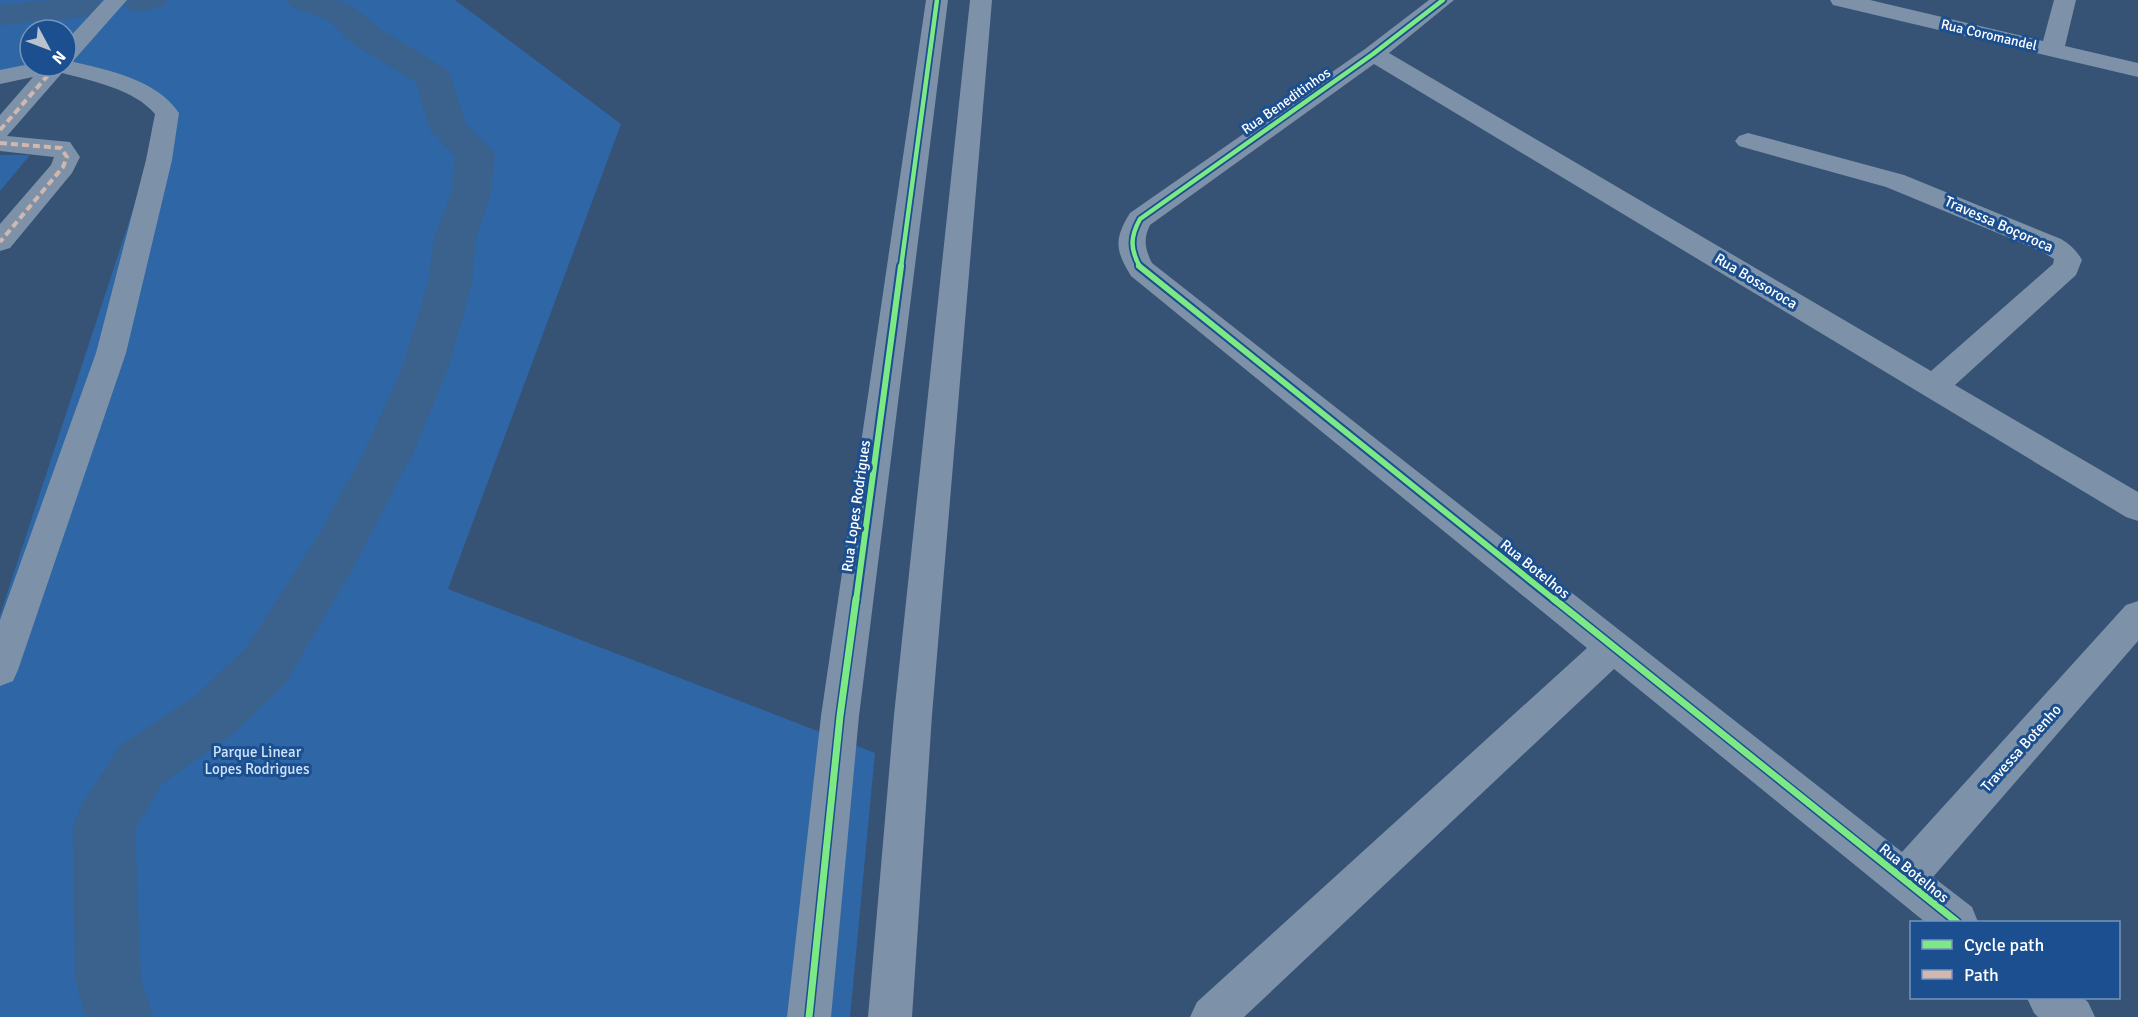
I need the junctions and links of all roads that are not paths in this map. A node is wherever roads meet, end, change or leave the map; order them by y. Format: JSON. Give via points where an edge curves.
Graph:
{"nodes":[{"id":1,"x":116,"y":0,"type":"edge"},
{"id":2,"x":937,"y":0,"type":"edge"},
{"id":3,"x":981,"y":0,"type":"edge"},
{"id":4,"x":1443,"y":0,"type":"edge"},
{"id":5,"x":1841,"y":0,"type":"edge"},
{"id":6,"x":2065,"y":0,"type":"edge"},
{"id":7,"x":78,"y":42,"type":"edge"},
{"id":8,"x":2052,"y":50,"type":"junction"},
{"id":9,"x":1373,"y":54,"type":"junction"},
{"id":10,"x":929,"y":57,"type":"junction"},
{"id":11,"x":976,"y":58,"type":"junction"},
{"id":12,"x":2138,"y":70,"type":"edge"},
{"id":13,"x":78,"y":72,"type":"edge"},
{"id":14,"x":18,"y":74,"type":"edge"},
{"id":15,"x":0,"y":77,"type":"edge"},
{"id":16,"x":46,"y":78,"type":"edge"},
{"id":17,"x":0,"y":130,"type":"edge"},
{"id":18,"x":1748,"y":141,"type":"dead end"},
{"id":19,"x":0,"y":143,"type":"edge"},
{"id":20,"x":1140,"y":219,"type":"joint"},
{"id":21,"x":0,"y":242,"type":"edge"},
{"id":22,"x":1934,"y":386,"type":"junction"},
{"id":23,"x":2138,"y":508,"type":"edge"},
{"id":24,"x":2138,"y":616,"type":"edge"},
{"id":25,"x":1613,"y":647,"type":"junction"},
{"id":26,"x":0,"y":670,"type":"edge"},
{"id":27,"x":1904,"y":880,"type":"junction"},
{"id":28,"x":1956,"y":921,"type":"edge"},
{"id":29,"x":2050,"y":999,"type":"edge"},
{"id":30,"x":809,"y":1017,"type":"edge"},
{"id":31,"x":890,"y":1017,"type":"edge"},
{"id":32,"x":1212,"y":1017,"type":"edge"},
{"id":33,"x":2073,"y":1017,"type":"edge"}],
"edges":[{"from":1,"to":7,"type":"street"},
{"from":2,"to":10,"type":"street","name":"Rua Lopes Rodrigues"},
{"from":3,"to":11,"type":"street"},
{"from":4,"to":9,"type":"street","name":"Rua Beneditinhos"},
{"from":5,"to":8,"type":"street","name":"Rua Coromandel"},
{"from":6,"to":8,"type":"street"},
{"from":8,"to":12,"type":"street","name":"Rua Coromandel"},
{"from":9,"to":20,"type":"street","name":"Rua Beneditinhos"},
{"from":9,"to":22,"type":"street","name":"Rua Bossoroca"},
{"from":10,"to":11,"type":"street"},
{"from":10,"to":30,"type":"street","name":"Rua Lopes Rodrigues","via":[[840,716]]},
{"from":11,"to":31,"type":"street","via":[[914,704]]},
{"from":13,"to":26,"type":"street","via":[[125,85],[164,107],[167,113],[111,353]]},
{"from":14,"to":15,"type":"street"},
{"from":16,"to":17,"type":"street"},
{"from":18,"to":22,"type":"street","name":"Travessa Boçoroca","via":[[1895,181],[2064,254],[2068,260],[2066,268]]},
{"from":19,"to":21,"type":"street","via":[[61,148],[67,157],[63,167]]},
{"from":20,"to":25,"type":"street","name":"Rua Botelhos","via":[[1131,235],[1131,250],[1141,269]]},
{"from":22,"to":23,"type":"street","name":"Rua Bossoroca"},
{"from":24,"to":27,"type":"street","name":"Travessa Botenho"},
{"from":25,"to":27,"type":"street","name":"Rua Botelhos"},
{"from":25,"to":32,"type":"street"},
{"from":27,"to":28,"type":"street","name":"Rua Botelhos"},
{"from":29,"to":33,"type":"street"}]}
